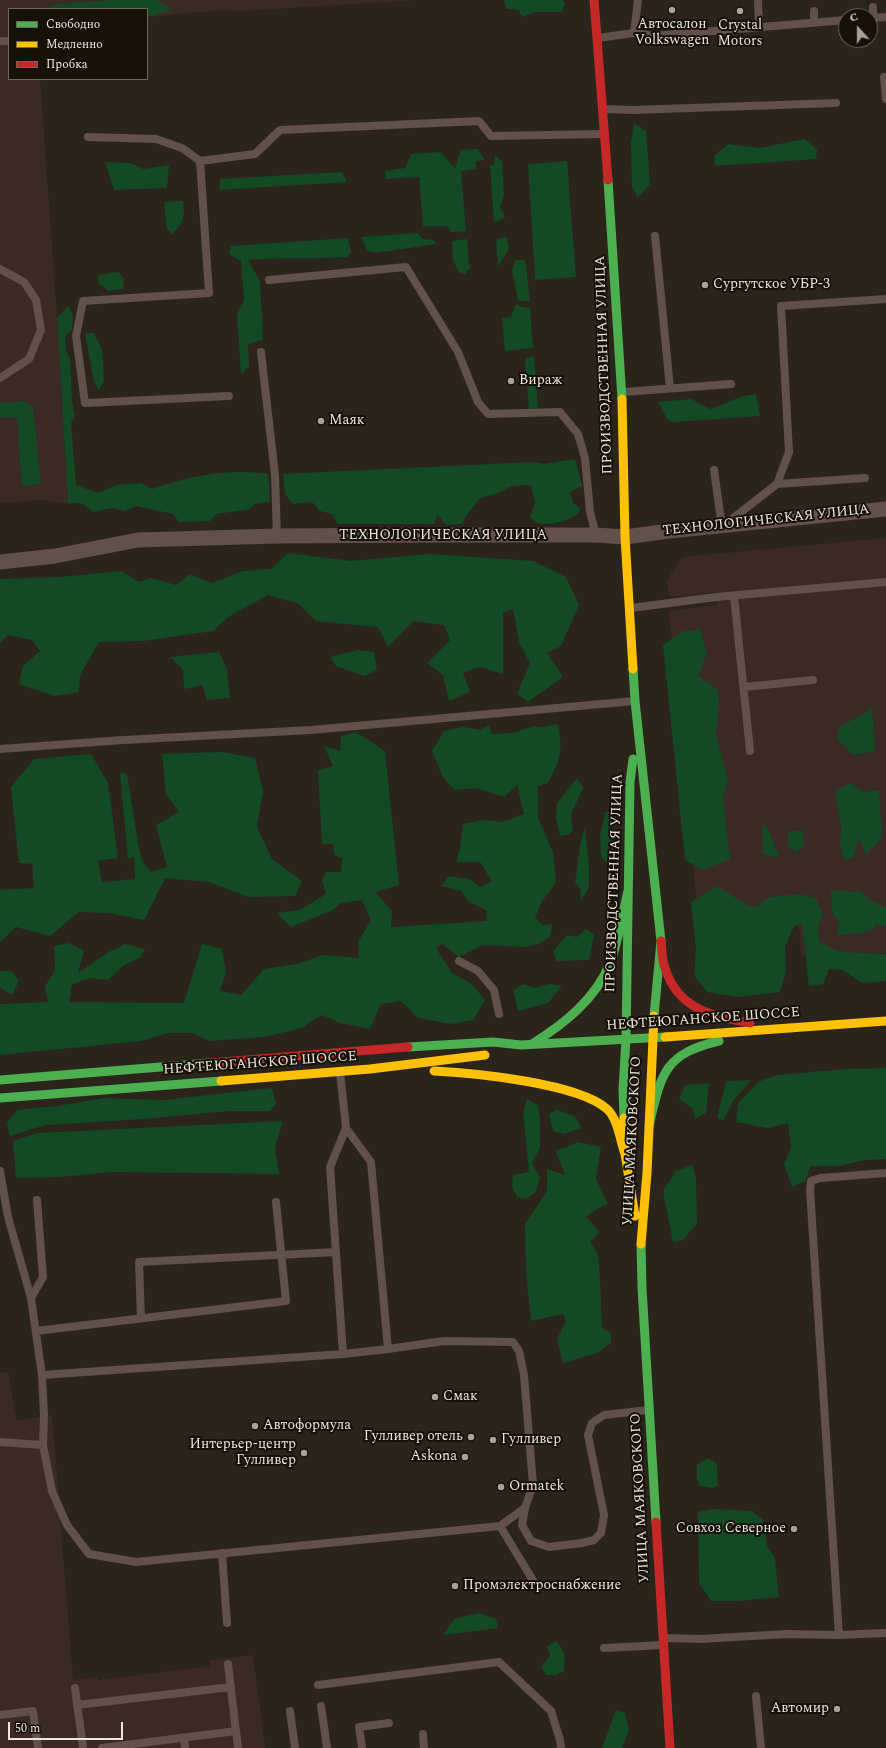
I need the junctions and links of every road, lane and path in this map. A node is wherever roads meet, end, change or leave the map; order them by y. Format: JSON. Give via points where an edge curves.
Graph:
{"nodes":[{"id":1,"x":594,"y":0,"type":"edge"},
{"id":2,"x":638,"y":0,"type":"edge"},
{"id":3,"x":758,"y":0,"type":"edge"},
{"id":4,"x":814,"y":11,"type":"dead end"},
{"id":5,"x":838,"y":21,"type":"edge"},
{"id":6,"x":814,"y":23,"type":"junction"},
{"id":7,"x":759,"y":27,"type":"junction"},
{"id":8,"x":634,"y":33,"type":"junction"},
{"id":9,"x":597,"y":39,"type":"junction"},
{"id":10,"x":884,"y":77,"type":"dead end"},
{"id":11,"x":886,"y":99,"type":"edge"},
{"id":12,"x":836,"y":103,"type":"dead end"},
{"id":13,"x":603,"y":109,"type":"junction"},
{"id":14,"x":605,"y":134,"type":"junction"},
{"id":15,"x":88,"y":137,"type":"dead end"},
{"id":16,"x":200,"y":160,"type":"junction"},
{"id":17,"x":655,"y":236,"type":"dead end"},
{"id":18,"x":0,"y":269,"type":"edge"},
{"id":19,"x":269,"y":280,"type":"dead end"},
{"id":20,"x":886,"y":299,"type":"edge"},
{"id":21,"x":261,"y":352,"type":"dead end"},
{"id":22,"x":0,"y":378,"type":"edge"},
{"id":23,"x":731,"y":384,"type":"dead end"},
{"id":24,"x":670,"y":388,"type":"junction"},
{"id":25,"x":622,"y":392,"type":"junction"},
{"id":26,"x":229,"y":396,"type":"dead end"},
{"id":27,"x":714,"y":470,"type":"dead end"},
{"id":28,"x":865,"y":478,"type":"dead end"},
{"id":29,"x":777,"y":484,"type":"junction"},
{"id":30,"x":886,"y":509,"type":"edge"},
{"id":31,"x":722,"y":527,"type":"junction"},
{"id":32,"x":596,"y":535,"type":"junction"},
{"id":33,"x":277,"y":536,"type":"junction"},
{"id":34,"x":625,"y":537,"type":"junction"},
{"id":35,"x":0,"y":562,"type":"edge"},
{"id":36,"x":886,"y":582,"type":"edge"},
{"id":37,"x":734,"y":596,"type":"junction"},
{"id":38,"x":630,"y":608,"type":"junction"},
{"id":39,"x":813,"y":680,"type":"dead end"},
{"id":40,"x":744,"y":687,"type":"junction"},
{"id":41,"x":635,"y":701,"type":"junction"},
{"id":42,"x":638,"y":728,"type":"junction"},
{"id":43,"x":0,"y":749,"type":"edge"},
{"id":44,"x":750,"y":751,"type":"dead end"},
{"id":45,"x":628,"y":891,"type":"junction"},
{"id":46,"x":661,"y":941,"type":"junction"},
{"id":47,"x":459,"y":961,"type":"dead end"},
{"id":48,"x":499,"y":1014,"type":"dead end"},
{"id":49,"x":886,"y":1021,"type":"edge"},
{"id":50,"x":781,"y":1029,"type":"junction"},
{"id":51,"x":652,"y":1038,"type":"junction"},
{"id":52,"x":626,"y":1039,"type":"junction"},
{"id":53,"x":521,"y":1045,"type":"junction"},
{"id":54,"x":531,"y":1045,"type":"junction"},
{"id":55,"x":370,"y":1069,"type":"junction"},
{"id":56,"x":340,"y":1071,"type":"junction"},
{"id":57,"x":0,"y":1080,"type":"edge"},
{"id":58,"x":0,"y":1098,"type":"edge"},
{"id":59,"x":649,"y":1126,"type":"junction"},
{"id":60,"x":346,"y":1128,"type":"junction"},
{"id":61,"x":625,"y":1154,"type":"junction"},
{"id":62,"x":0,"y":1171,"type":"edge"},
{"id":63,"x":886,"y":1173,"type":"edge"},
{"id":64,"x":37,"y":1200,"type":"dead end"},
{"id":65,"x":276,"y":1202,"type":"dead end"},
{"id":66,"x":4,"y":1217,"type":"edge"},
{"id":67,"x":641,"y":1246,"type":"junction"},
{"id":68,"x":336,"y":1252,"type":"junction"},
{"id":69,"x":281,"y":1255,"type":"junction"},
{"id":70,"x":31,"y":1298,"type":"junction"},
{"id":71,"x":141,"y":1318,"type":"junction"},
{"id":72,"x":36,"y":1331,"type":"junction"},
{"id":73,"x":388,"y":1350,"type":"junction"},
{"id":74,"x":343,"y":1354,"type":"junction"},
{"id":75,"x":42,"y":1375,"type":"junction"},
{"id":76,"x":650,"y":1409,"type":"junction"},
{"id":77,"x":0,"y":1442,"type":"edge"},
{"id":78,"x":43,"y":1445,"type":"junction"},
{"id":79,"x":525,"y":1508,"type":"junction"},
{"id":80,"x":500,"y":1526,"type":"junction"},
{"id":81,"x":222,"y":1553,"type":"junction"},
{"id":82,"x":537,"y":1587,"type":"dead end"},
{"id":83,"x":228,"y":1623,"type":"dead end"},
{"id":84,"x":886,"y":1633,"type":"edge"},
{"id":85,"x":839,"y":1635,"type":"junction"},
{"id":86,"x":664,"y":1642,"type":"junction"},
{"id":87,"x":604,"y":1648,"type":"dead end"},
{"id":88,"x":228,"y":1664,"type":"dead end"},
{"id":89,"x":318,"y":1685,"type":"dead end"},
{"id":90,"x":231,"y":1687,"type":"junction"},
{"id":91,"x":75,"y":1688,"type":"dead end"},
{"id":92,"x":756,"y":1696,"type":"dead end"},
{"id":93,"x":77,"y":1705,"type":"junction"},
{"id":94,"x":321,"y":1706,"type":"dead end"},
{"id":95,"x":290,"y":1711,"type":"dead end"},
{"id":96,"x":0,"y":1715,"type":"edge"},
{"id":97,"x":389,"y":1723,"type":"dead end"},
{"id":98,"x":236,"y":1732,"type":"junction"},
{"id":99,"x":423,"y":1734,"type":"dead end"},
{"id":100,"x":184,"y":1738,"type":"junction"},
{"id":101,"x":132,"y":1746,"type":"edge"},
{"id":102,"x":669,"y":1747,"type":"edge"},
{"id":103,"x":38,"y":1748,"type":"edge"},
{"id":104,"x":83,"y":1748,"type":"edge"},
{"id":105,"x":102,"y":1748,"type":"edge"},
{"id":106,"x":185,"y":1748,"type":"edge"},
{"id":107,"x":238,"y":1748,"type":"edge"},
{"id":108,"x":295,"y":1748,"type":"edge"},
{"id":109,"x":327,"y":1748,"type":"edge"},
{"id":110,"x":362,"y":1748,"type":"edge"},
{"id":111,"x":424,"y":1748,"type":"edge"},
{"id":112,"x":561,"y":1748,"type":"edge"},
{"id":113,"x":760,"y":1748,"type":"edge"}],
"edges":[{"from":1,"to":9,"type":"main road","name":"ПРОИЗВОДСТВЕННАЯ УЛИЦА"},
{"from":2,"to":8,"type":"lane"},
{"from":3,"to":7,"type":"lane"},
{"from":4,"to":6,"type":"lane"},
{"from":5,"to":6,"type":"lane"},
{"from":6,"to":7,"type":"lane"},
{"from":7,"to":8,"type":"lane","via":[[653,36]]},
{"from":8,"to":9,"type":"lane"},
{"from":9,"to":13,"type":"main road","name":"ПРОИЗВОДСТВЕННАЯ УЛИЦА"},
{"from":10,"to":11,"type":"lane"},
{"from":12,"to":13,"type":"lane"},
{"from":13,"to":14,"type":"main road","name":"ПРОИЗВОДСТВЕННАЯ УЛИЦА"},
{"from":14,"to":16,"type":"lane","via":[[491,136],[479,121],[280,130],[255,154]]},
{"from":14,"to":25,"type":"main road","name":"ПРОИЗВОДСТВЕННАЯ УЛИЦА"},
{"from":15,"to":16,"type":"lane","via":[[156,139],[182,148]]},
{"from":16,"to":26,"type":"lane","via":[[209,293],[83,301],[76,336],[85,403]]},
{"from":17,"to":24,"type":"lane"},
{"from":18,"to":22,"type":"lane","via":[[24,282],[36,300],[41,330],[29,359]]},
{"from":19,"to":32,"type":"lane","via":[[406,267],[458,352],[478,402],[488,414],[560,412],[578,434],[585,458],[590,512]]},
{"from":20,"to":29,"type":"lane","via":[[781,306],[789,452]]},
{"from":21,"to":33,"type":"lane","via":[[275,475]]},
{"from":23,"to":24,"type":"lane"},
{"from":24,"to":25,"type":"lane"},
{"from":25,"to":34,"type":"main road","name":"ПРОИЗВОДСТВЕННАЯ УЛИЦА"},
{"from":27,"to":31,"type":"lane"},
{"from":28,"to":29,"type":"lane"},
{"from":29,"to":31,"type":"lane"},
{"from":30,"to":31,"type":"street","name":"ТЕХНОЛОГИЧЕСКАЯ УЛИЦА"},
{"from":31,"to":34,"type":"street","name":"ТЕХНОЛОГИЧЕСКАЯ УЛИЦА"},
{"from":32,"to":33,"type":"street","name":"ТЕХНОЛОГИЧЕСКАЯ УЛИЦА"},
{"from":32,"to":34,"type":"street","name":"ТЕХНОЛОГИЧЕСКАЯ УЛИЦА"},
{"from":33,"to":35,"type":"street","name":"ТЕХНОЛОГИЧЕСКАЯ УЛИЦА","via":[[138,540],[55,556]]},
{"from":34,"to":38,"type":"main road","name":"ПРОИЗВОДСТВЕННАЯ УЛИЦА"},
{"from":36,"to":37,"type":"lane"},
{"from":37,"to":38,"type":"lane"},
{"from":37,"to":40,"type":"lane"},
{"from":38,"to":41,"type":"main road","name":"ПРОИЗВОДСТВЕННАЯ УЛИЦА"},
{"from":39,"to":40,"type":"lane"},
{"from":40,"to":44,"type":"lane"},
{"from":41,"to":42,"type":"main road","name":"ПРОИЗВОДСТВЕННАЯ УЛИЦА"},
{"from":41,"to":43,"type":"lane","via":[[310,730]]},
{"from":42,"to":45,"type":"main road","name":"ПРОИЗВОДСТВЕННАЯ УЛИЦА","via":[[630,782]]},
{"from":42,"to":46,"type":"main road","name":"ПРОИЗВОДСТВЕННАЯ УЛИЦА"},
{"from":45,"to":52,"type":"main road","name":"ПРОИЗВОДСТВЕННАЯ УЛИЦА"},
{"from":45,"to":54,"type":"main road","via":[[609,964],[595,992],[551,1033]]},
{"from":46,"to":50,"type":"main road","via":[[664,966],[673,987],[693,1008],[725,1018]]},
{"from":46,"to":51,"type":"main road","name":"ПРОИЗВОДСТВЕННАЯ УЛИЦА"},
{"from":47,"to":48,"type":"lane","via":[[478,972],[494,990]]},
{"from":49,"to":50,"type":"main road","name":"НЕФТЕЮГАНСКОЕ ШОССЕ"},
{"from":50,"to":51,"type":"main road","name":"НЕФТЕЮГАНСКОЕ ШОССЕ"},
{"from":50,"to":59,"type":"main road","via":[[709,1043],[678,1055],[669,1065],[658,1087]]},
{"from":51,"to":52,"type":"main road","name":"НЕФТЕЮГАНСКОЕ ШОССЕ"},
{"from":51,"to":59,"type":"main road","name":"УЛИЦА МАЯКОВСКОГО"},
{"from":52,"to":54,"type":"main road","name":"НЕФТЕЮГАНСКОЕ ШОССЕ"},
{"from":52,"to":61,"type":"main road","name":"УЛИЦА МАЯКОВСКОГО","via":[[623,1089]]},
{"from":53,"to":54,"type":"main road","name":"НЕФТЕЮГАНСКОЕ ШОССЕ"},
{"from":53,"to":55,"type":"main road","name":"НЕФТЕЮГАНСКОЕ ШОССЕ","via":[[497,1053]]},
{"from":53,"to":57,"type":"main road","name":"НЕФТЕЮГАНСКОЕ ШОССЕ","via":[[493,1042],[441,1044]]},
{"from":55,"to":56,"type":"main road","name":"НЕФТЕЮГАНСКОЕ ШОССЕ"},
{"from":55,"to":61,"type":"main road","via":[[444,1071],[556,1087],[594,1101],[607,1109],[614,1119]]},
{"from":56,"to":58,"type":"main road","name":"НЕФТЕЮГАНСКОЕ ШОССЕ"},
{"from":56,"to":60,"type":"lane"},
{"from":59,"to":67,"type":"main road","name":"УЛИЦА МАЯКОВСКОГО"},
{"from":60,"to":68,"type":"lane","via":[[330,1167]]},
{"from":60,"to":73,"type":"lane","via":[[371,1162]]},
{"from":61,"to":67,"type":"main road","name":"УЛИЦА МАЯКОВСКОГО"},
{"from":62,"to":66,"type":"lane"},
{"from":63,"to":85,"type":"lane","via":[[820,1178],[811,1181],[810,1190]]},
{"from":64,"to":70,"type":"lane","via":[[43,1278]]},
{"from":65,"to":69,"type":"lane"},
{"from":66,"to":70,"type":"lane"},
{"from":67,"to":76,"type":"main road","name":"УЛИЦА МАЯКОВСКОГО"},
{"from":68,"to":69,"type":"lane"},
{"from":68,"to":74,"type":"lane"},
{"from":69,"to":71,"type":"lane","via":[[286,1301]]},
{"from":69,"to":71,"type":"lane","via":[[139,1262]]},
{"from":70,"to":72,"type":"lane"},
{"from":71,"to":72,"type":"lane"},
{"from":72,"to":75,"type":"lane"},
{"from":73,"to":74,"type":"lane"},
{"from":73,"to":79,"type":"lane","via":[[444,1341],[513,1342],[519,1351],[524,1375],[533,1485]]},
{"from":74,"to":75,"type":"lane"},
{"from":75,"to":78,"type":"lane"},
{"from":76,"to":79,"type":"lane","via":[[604,1415],[592,1423],[588,1435],[604,1514],[601,1533],[594,1540],[582,1544],[549,1547],[531,1541],[522,1525]]},
{"from":76,"to":86,"type":"main road","name":"УЛИЦА МАЯКОВСКОГО"},
{"from":77,"to":78,"type":"lane"},
{"from":78,"to":81,"type":"lane","via":[[52,1491],[67,1526],[89,1554],[136,1562]]},
{"from":79,"to":80,"type":"lane"},
{"from":80,"to":81,"type":"lane"},
{"from":80,"to":82,"type":"lane"},
{"from":81,"to":83,"type":"lane"},
{"from":84,"to":85,"type":"lane"},
{"from":85,"to":86,"type":"lane","via":[[786,1634]]},
{"from":86,"to":87,"type":"lane"},
{"from":86,"to":102,"type":"main road","name":"УЛИЦА МАЯКОВСКОГО"},
{"from":88,"to":90,"type":"lane"},
{"from":89,"to":112,"type":"lane","via":[[499,1662],[551,1712]]},
{"from":90,"to":93,"type":"lane"},
{"from":90,"to":98,"type":"lane"},
{"from":91,"to":93,"type":"lane"},
{"from":92,"to":113,"type":"lane"},
{"from":93,"to":104,"type":"lane"},
{"from":94,"to":109,"type":"lane"},
{"from":95,"to":108,"type":"lane"},
{"from":96,"to":103,"type":"lane","via":[[33,1711]]},
{"from":97,"to":110,"type":"lane","via":[[359,1728]]},
{"from":98,"to":100,"type":"lane"},
{"from":98,"to":107,"type":"lane"},
{"from":99,"to":111,"type":"lane"},
{"from":100,"to":101,"type":"lane"},
{"from":100,"to":106,"type":"lane"},
{"from":101,"to":105,"type":"lane"}]}
